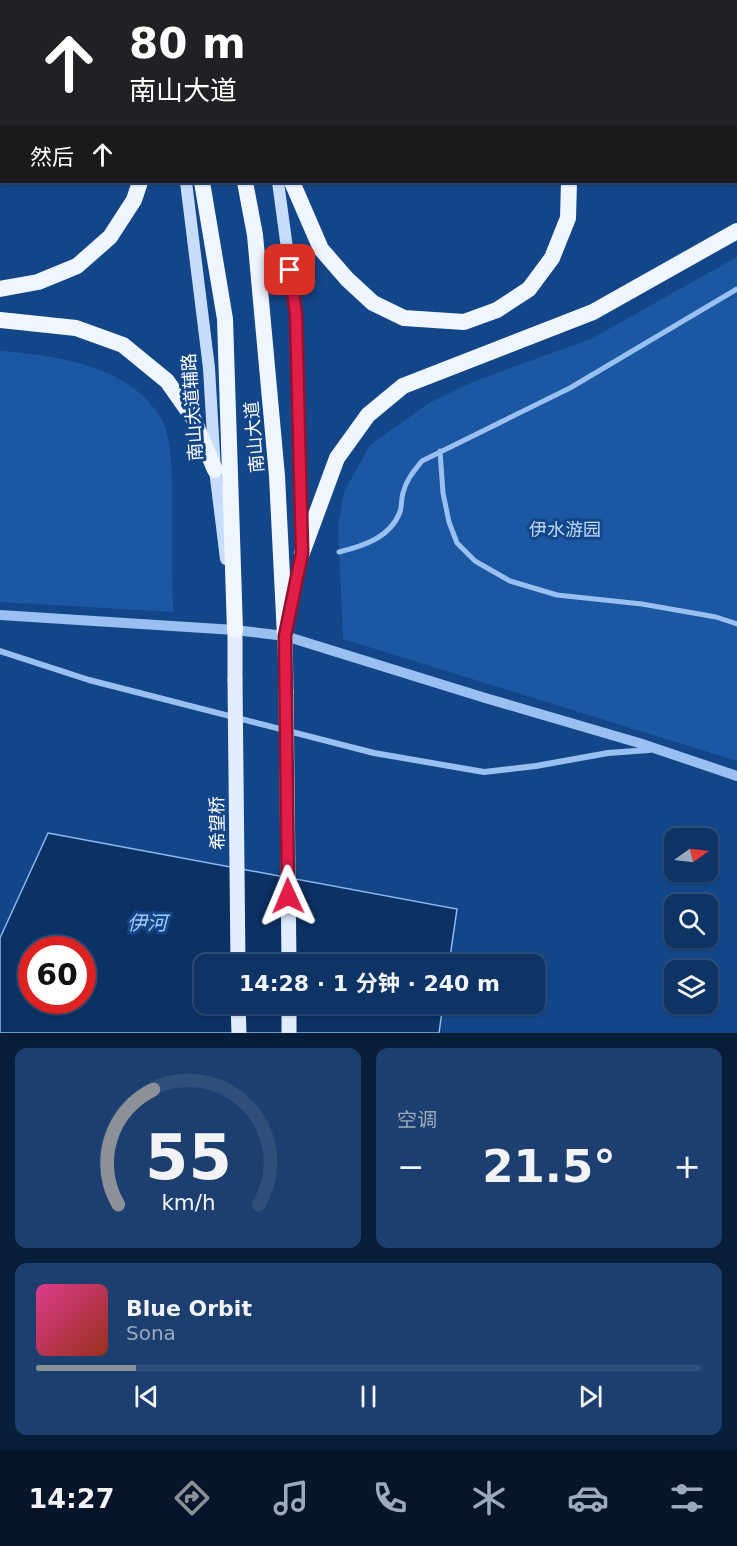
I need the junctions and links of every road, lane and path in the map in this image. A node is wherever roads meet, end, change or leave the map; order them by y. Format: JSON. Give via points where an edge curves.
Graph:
{"nodes":[{"id":1,"x":140,"y":183,"type":"edge"},
{"id":2,"x":186,"y":183,"type":"edge"},
{"id":3,"x":202,"y":183,"type":"edge"},
{"id":4,"x":245,"y":183,"type":"edge"},
{"id":5,"x":278,"y":183,"type":"edge"},
{"id":6,"x":292,"y":183,"type":"edge"},
{"id":7,"x":569,"y":183,"type":"edge"},
{"id":8,"x":737,"y":231,"type":"edge"},
{"id":9,"x":0,"y":289,"type":"edge"},
{"id":10,"x":737,"y":289,"type":"edge"},
{"id":11,"x":0,"y":320,"type":"edge"},
{"id":12,"x":440,"y":451,"type":"junction"},
{"id":13,"x":215,"y":470,"type":"junction"},
{"id":14,"x":339,"y":552,"type":"dead end"},
{"id":15,"x":302,"y":553,"type":"junction"},
{"id":16,"x":0,"y":615,"type":"edge"},
{"id":17,"x":737,"y":624,"type":"edge"},
{"id":18,"x":235,"y":630,"type":"junction"},
{"id":19,"x":285,"y":636,"type":"junction"},
{"id":20,"x":0,"y":651,"type":"edge"},
{"id":21,"x":235,"y":680,"type":"joint"},
{"id":22,"x":659,"y":749,"type":"junction"},
{"id":23,"x":737,"y":776,"type":"edge"},
{"id":24,"x":238,"y":954,"type":"edge"},
{"id":25,"x":289,"y":954,"type":"edge"},
{"id":26,"x":238,"y":1014,"type":"edge"},
{"id":27,"x":289,"y":1014,"type":"edge"},
{"id":28,"x":239,"y":1033,"type":"edge"},
{"id":29,"x":289,"y":1033,"type":"edge"}],
"edges":[{"from":1,"to":9,"type":"highway","via":[[134,200],[110,237],[77,266],[38,282]]},
{"from":2,"to":13,"type":"main road","name":"南山大道辅路","via":[[209,368]]},
{"from":3,"to":18,"type":"highway","name":"南山大道","via":[[225,319]]},
{"from":4,"to":19,"type":"highway","name":"南山大道","via":[[255,235],[276,465]]},
{"from":5,"to":15,"type":"main road","via":[[296,314]]},
{"from":6,"to":7,"type":"highway","via":[[321,249],[373,303],[404,318],[464,322],[497,310],[529,289],[552,258],[568,218]]},
{"from":8,"to":15,"type":"highway","via":[[593,312],[403,386],[368,415],[337,458]]},
{"from":10,"to":12,"type":"street","via":[[570,388]]},
{"from":11,"to":13,"type":"highway","via":[[76,328],[123,345],[167,381],[193,418]]},
{"from":12,"to":14,"type":"street","via":[[422,461],[409,477],[400,512],[386,533],[364,546]]},
{"from":12,"to":17,"type":"street","via":[[443,493],[457,543],[492,571],[510,581],[557,595],[642,604]]},
{"from":13,"to":18,"type":"main road","name":"南山大道辅路"},
{"from":15,"to":19,"type":"main road"},
{"from":16,"to":18,"type":"street"},
{"from":18,"to":19,"type":"street"},
{"from":18,"to":21,"type":"main road","name":"南山大道"},
{"from":19,"to":22,"type":"street"},
{"from":19,"to":25,"type":"main road","name":"南山大道","bridge":true},
{"from":20,"to":22,"type":"street","via":[[89,680],[362,750],[484,772]]},
{"from":21,"to":24,"type":"main road","name":"希望桥","bridge":true},
{"from":22,"to":23,"type":"street"},
{"from":26,"to":28,"type":"main road"},
{"from":27,"to":29,"type":"main road"}]}
